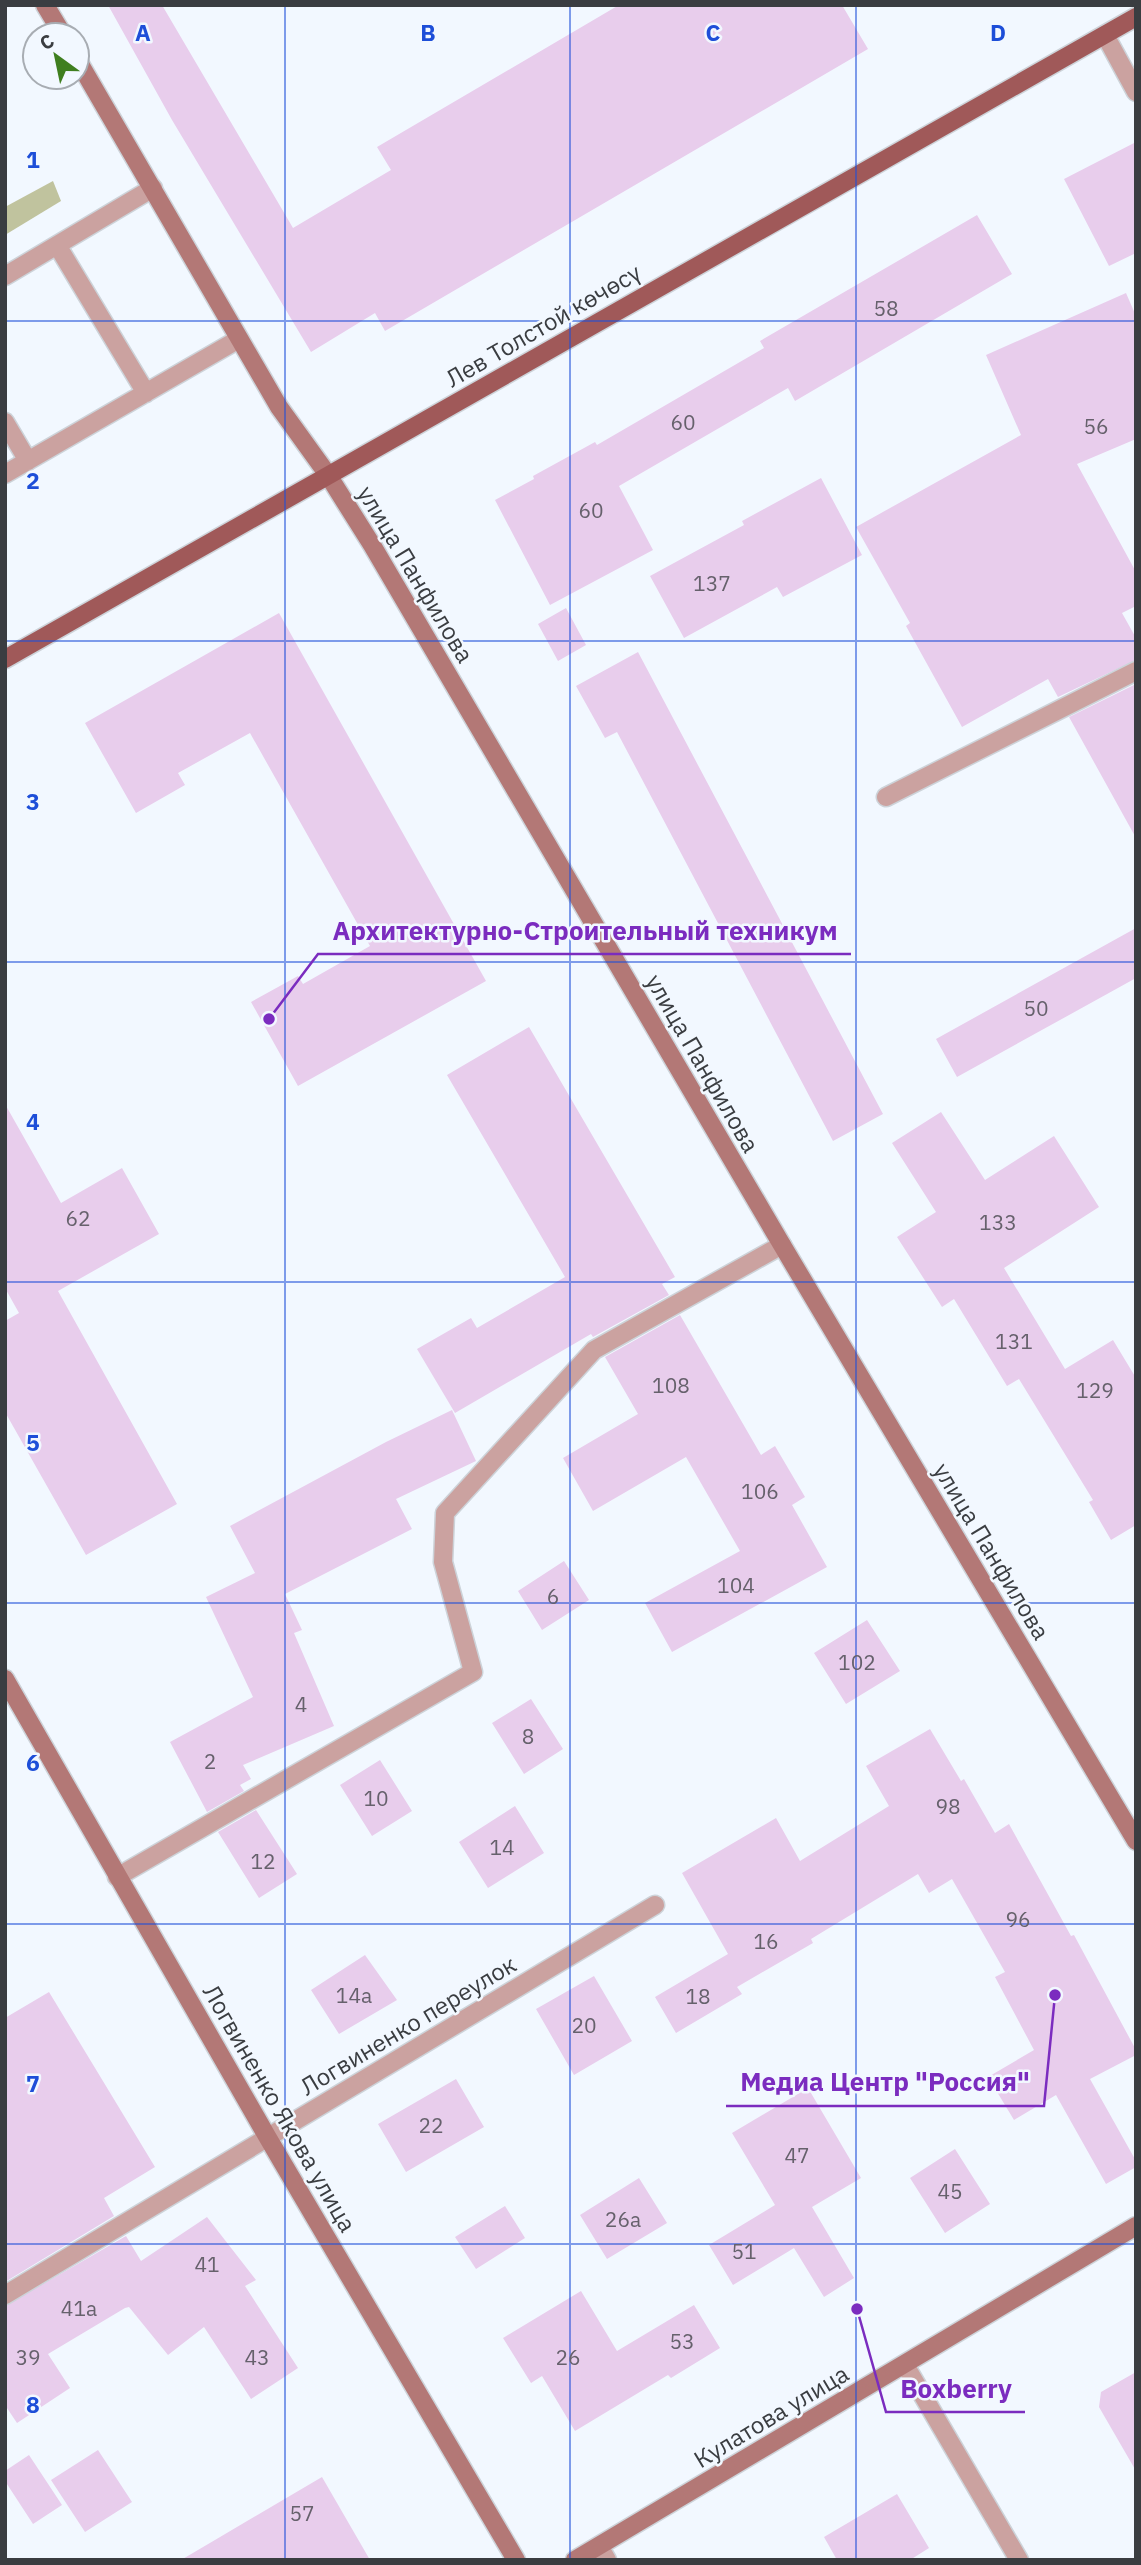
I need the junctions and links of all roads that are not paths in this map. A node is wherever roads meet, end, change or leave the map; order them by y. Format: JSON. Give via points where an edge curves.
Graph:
{"nodes":[{"id":1,"x":45,"y":5,"type":"edge"},
{"id":2,"x":1136,"y":17,"type":"edge"},
{"id":3,"x":55,"y":21,"type":"edge"},
{"id":4,"x":1105,"y":35,"type":"junction"},
{"id":5,"x":91,"y":83,"type":"edge"},
{"id":6,"x":1136,"y":92,"type":"edge"},
{"id":7,"x":153,"y":188,"type":"junction"},
{"id":8,"x":57,"y":245,"type":"junction"},
{"id":9,"x":5,"y":276,"type":"edge"},
{"id":10,"x":239,"y":339,"type":"junction"},
{"id":11,"x":146,"y":393,"type":"junction"},
{"id":12,"x":5,"y":422,"type":"edge"},
{"id":13,"x":28,"y":461,"type":"junction"},
{"id":14,"x":5,"y":474,"type":"edge"},
{"id":15,"x":328,"y":475,"type":"junction"},
{"id":16,"x":5,"y":659,"type":"edge"},
{"id":17,"x":1136,"y":671,"type":"edge"},
{"id":18,"x":886,"y":797,"type":"dead end"},
{"id":19,"x":782,"y":1245,"type":"junction"},
{"id":20,"x":5,"y":1679,"type":"edge"},
{"id":21,"x":1136,"y":1841,"type":"edge"},
{"id":22,"x":117,"y":1877,"type":"junction"},
{"id":23,"x":655,"y":1905,"type":"dead end"},
{"id":24,"x":268,"y":2138,"type":"junction"},
{"id":25,"x":1136,"y":2226,"type":"edge"},
{"id":26,"x":5,"y":2295,"type":"edge"},
{"id":27,"x":905,"y":2365,"type":"junction"},
{"id":28,"x":603,"y":2553,"type":"edge"},
{"id":29,"x":516,"y":2560,"type":"edge"},
{"id":30,"x":575,"y":2560,"type":"edge"},
{"id":31,"x":1018,"y":2560,"type":"edge"}],
"edges":[{"from":1,"to":3,"type":"street"},
{"from":2,"to":4,"type":"main road","name":"Лев Толстой көчөсү"},
{"from":4,"to":6,"type":"street"},
{"from":4,"to":15,"type":"main road","name":"Лев Толстой көчөсү"},
{"from":5,"to":7,"type":"street","name":"улица Панфилова"},
{"from":7,"to":8,"type":"street"},
{"from":7,"to":10,"type":"street","name":"улица Панфилова"},
{"from":8,"to":9,"type":"street"},
{"from":8,"to":11,"type":"street"},
{"from":10,"to":11,"type":"street"},
{"from":10,"to":15,"type":"street","name":"улица Панфилова","via":[[279,407]]},
{"from":11,"to":13,"type":"street"},
{"from":12,"to":13,"type":"street"},
{"from":13,"to":14,"type":"street"},
{"from":15,"to":16,"type":"main road","name":"Лев Толстой көчөсү"},
{"from":15,"to":19,"type":"street","name":"улица Панфилова"},
{"from":17,"to":18,"type":"street"},
{"from":19,"to":21,"type":"street","name":"улица Панфилова"},
{"from":19,"to":22,"type":"street","via":[[594,1350],[445,1513],[443,1562],[473,1672]]},
{"from":20,"to":22,"type":"street","name":"Логвиненко Якова улица"},
{"from":22,"to":24,"type":"street","name":"Логвиненко Якова улица"},
{"from":23,"to":24,"type":"street","name":"Логвиненко переулок"},
{"from":24,"to":26,"type":"street","name":"Логвиненко переулок"},
{"from":24,"to":29,"type":"street","name":"Логвиненко Якова улица"},
{"from":25,"to":27,"type":"street","name":"Кулатова улица"},
{"from":27,"to":28,"type":"street","name":"Кулатова улица"},
{"from":27,"to":31,"type":"street"},
{"from":28,"to":30,"type":"street","name":"Кулатова улица"}]}
